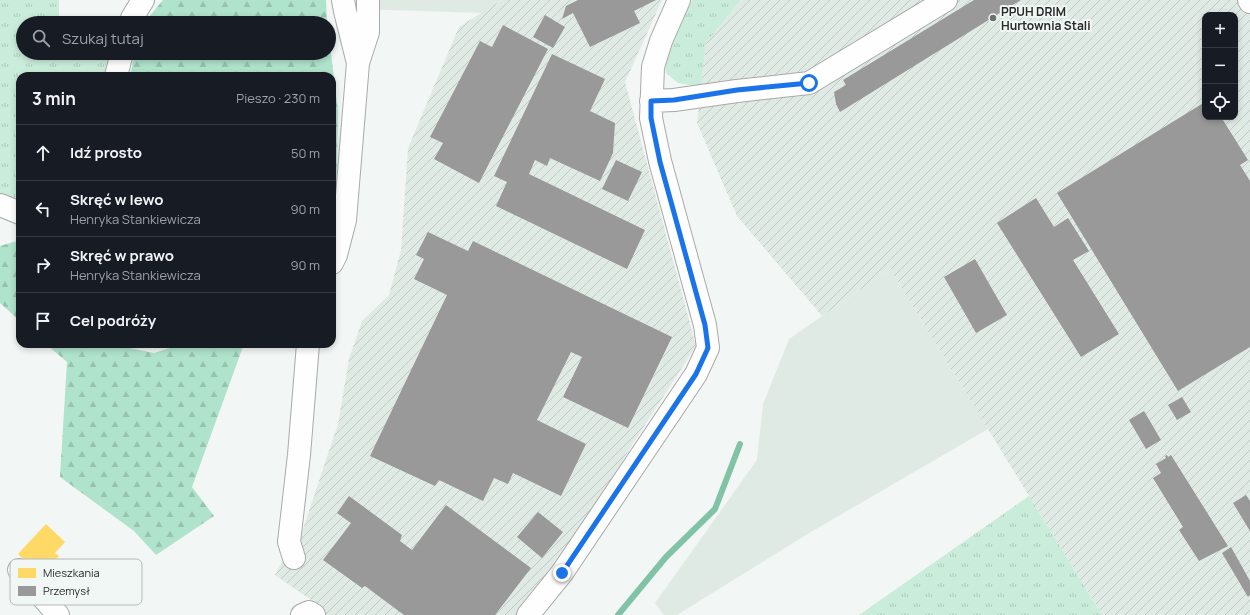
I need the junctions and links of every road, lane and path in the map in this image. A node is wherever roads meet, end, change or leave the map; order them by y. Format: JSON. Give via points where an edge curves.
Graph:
{"nodes":[{"id":1,"x":143,"y":0,"type":"edge"},
{"id":2,"x":343,"y":0,"type":"edge"},
{"id":3,"x":368,"y":0,"type":"edge"},
{"id":4,"x":679,"y":0,"type":"edge"},
{"id":5,"x":946,"y":0,"type":"edge"},
{"id":6,"x":133,"y":16,"type":"edge"},
{"id":7,"x":120,"y":60,"type":"edge"},
{"id":8,"x":358,"y":64,"type":"junction"},
{"id":9,"x":117,"y":72,"type":"edge"},
{"id":10,"x":651,"y":101,"type":"junction"},
{"id":11,"x":0,"y":205,"type":"edge"},
{"id":12,"x":16,"y":211,"type":"edge"},
{"id":13,"x":336,"y":255,"type":"edge"},
{"id":14,"x":308,"y":348,"type":"edge"},
{"id":15,"x":294,"y":558,"type":"dead end"},
{"id":16,"x":49,"y":605,"type":"edge"},
{"id":17,"x":58,"y":615,"type":"edge"},
{"id":18,"x":302,"y":615,"type":"edge"},
{"id":19,"x":314,"y":615,"type":"edge"},
{"id":20,"x":528,"y":615,"type":"edge"}],
"edges":[{"from":1,"to":6,"type":"street"},
{"from":2,"to":8,"type":"street"},
{"from":3,"to":8,"type":"street","via":[[368,32]]},
{"from":4,"to":10,"type":"street","via":[[661,41],[653,68]]},
{"from":5,"to":10,"type":"street","via":[[809,83]]},
{"from":7,"to":9,"type":"street"},
{"from":8,"to":13,"type":"street","via":[[345,220]]},
{"from":10,"to":20,"type":"street","via":[[651,118],[660,162],[705,325],[708,348],[696,374],[612,501],[562,573]]},
{"from":11,"to":12,"type":"street"},
{"from":14,"to":15,"type":"street","via":[[289,542]]},
{"from":16,"to":17,"type":"street"},
{"from":18,"to":19,"type":"street","via":[[309,612]]}]}
